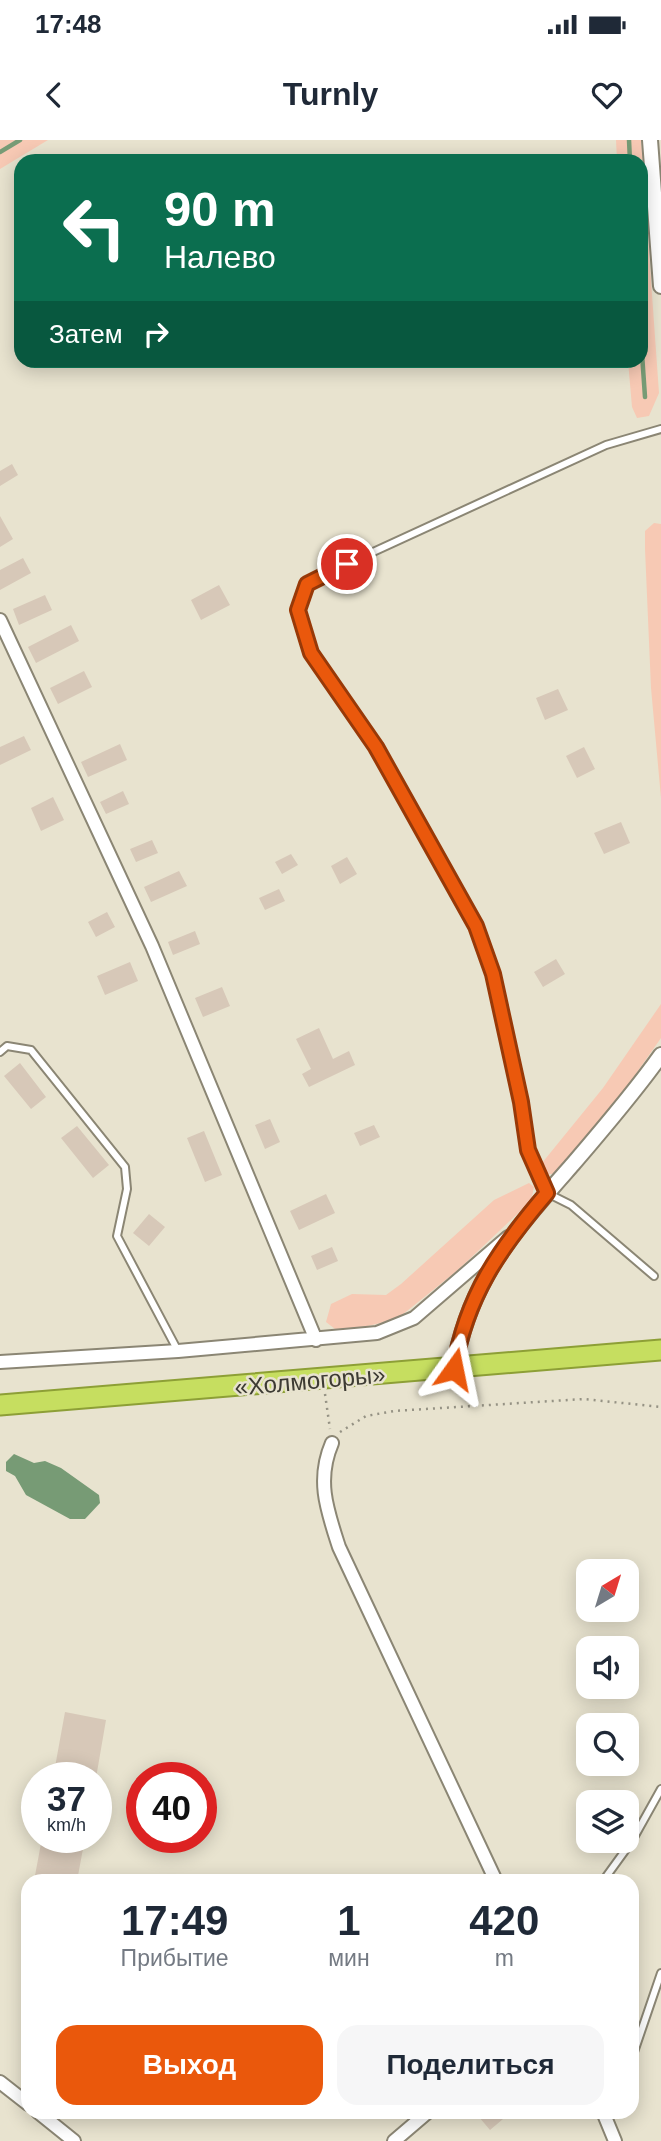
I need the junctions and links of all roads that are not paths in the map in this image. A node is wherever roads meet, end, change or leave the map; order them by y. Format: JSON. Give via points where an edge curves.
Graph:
{"nodes":[{"id":1,"x":650,"y":140,"type":"edge"},
{"id":2,"x":661,"y":286,"type":"edge"},
{"id":3,"x":661,"y":429,"type":"edge"},
{"id":4,"x":0,"y":620,"type":"edge"},
{"id":5,"x":0,"y":1052,"type":"edge"},
{"id":6,"x":661,"y":1055,"type":"edge"},
{"id":7,"x":547,"y":1193,"type":"junction"},
{"id":8,"x":510,"y":1235,"type":"junction"},
{"id":9,"x":653,"y":1276,"type":"dead end"},
{"id":10,"x":459,"y":1278,"type":"junction"},
{"id":11,"x":478,"y":1289,"type":"junction"},
{"id":12,"x":316,"y":1340,"type":"junction"},
{"id":13,"x":661,"y":1350,"type":"edge"},
{"id":14,"x":178,"y":1351,"type":"junction"},
{"id":15,"x":0,"y":1362,"type":"edge"},
{"id":16,"x":454,"y":1369,"type":"junction"},
{"id":17,"x":0,"y":1405,"type":"edge"},
{"id":18,"x":332,"y":1443,"type":"road end"},
{"id":19,"x":661,"y":1789,"type":"edge"},
{"id":20,"x":493,"y":1874,"type":"edge"},
{"id":21,"x":608,"y":1874,"type":"edge"},
{"id":22,"x":661,"y":1973,"type":"edge"},
{"id":23,"x":639,"y":2037,"type":"edge"},
{"id":24,"x":0,"y":2082,"type":"edge"},
{"id":25,"x":21,"y":2098,"type":"edge"},
{"id":26,"x":47,"y":2119,"type":"edge"},
{"id":27,"x":420,"y":2119,"type":"edge"},
{"id":28,"x":606,"y":2119,"type":"edge"},
{"id":29,"x":74,"y":2141,"type":"edge"},
{"id":30,"x":394,"y":2141,"type":"edge"},
{"id":31,"x":615,"y":2141,"type":"edge"}],
"edges":[{"from":1,"to":2,"type":"street"},
{"from":3,"to":7,"type":"lane","via":[[606,445],[347,564],[307,584],[298,610],[311,653],[376,747],[476,926],[493,974],[528,1150]]},
{"from":4,"to":12,"type":"street","via":[[152,946]]},
{"from":5,"to":14,"type":"lane","via":[[7,1046],[31,1050],[125,1167],[127,1189],[117,1236]]},
{"from":6,"to":7,"type":"street"},
{"from":7,"to":8,"type":"street"},
{"from":7,"to":9,"type":"lane","via":[[571,1205]]},
{"from":8,"to":10,"type":"street"},
{"from":8,"to":11,"type":"street"},
{"from":10,"to":11,"type":"street"},
{"from":10,"to":12,"type":"street","via":[[398,1326],[355,1337]]},
{"from":11,"to":16,"type":"street"},
{"from":12,"to":14,"type":"street"},
{"from":13,"to":16,"type":"highway","name":"«Холмогоры»"},
{"from":14,"to":15,"type":"street"},
{"from":16,"to":17,"type":"highway","name":"«Холмогоры»"},
{"from":18,"to":20,"type":"street","via":[[322,1482],[339,1547]]},
{"from":19,"to":21,"type":"lane"},
{"from":22,"to":23,"type":"lane"},
{"from":24,"to":25,"type":"street"},
{"from":26,"to":29,"type":"street"},
{"from":27,"to":30,"type":"street"},
{"from":28,"to":31,"type":"street"}]}
